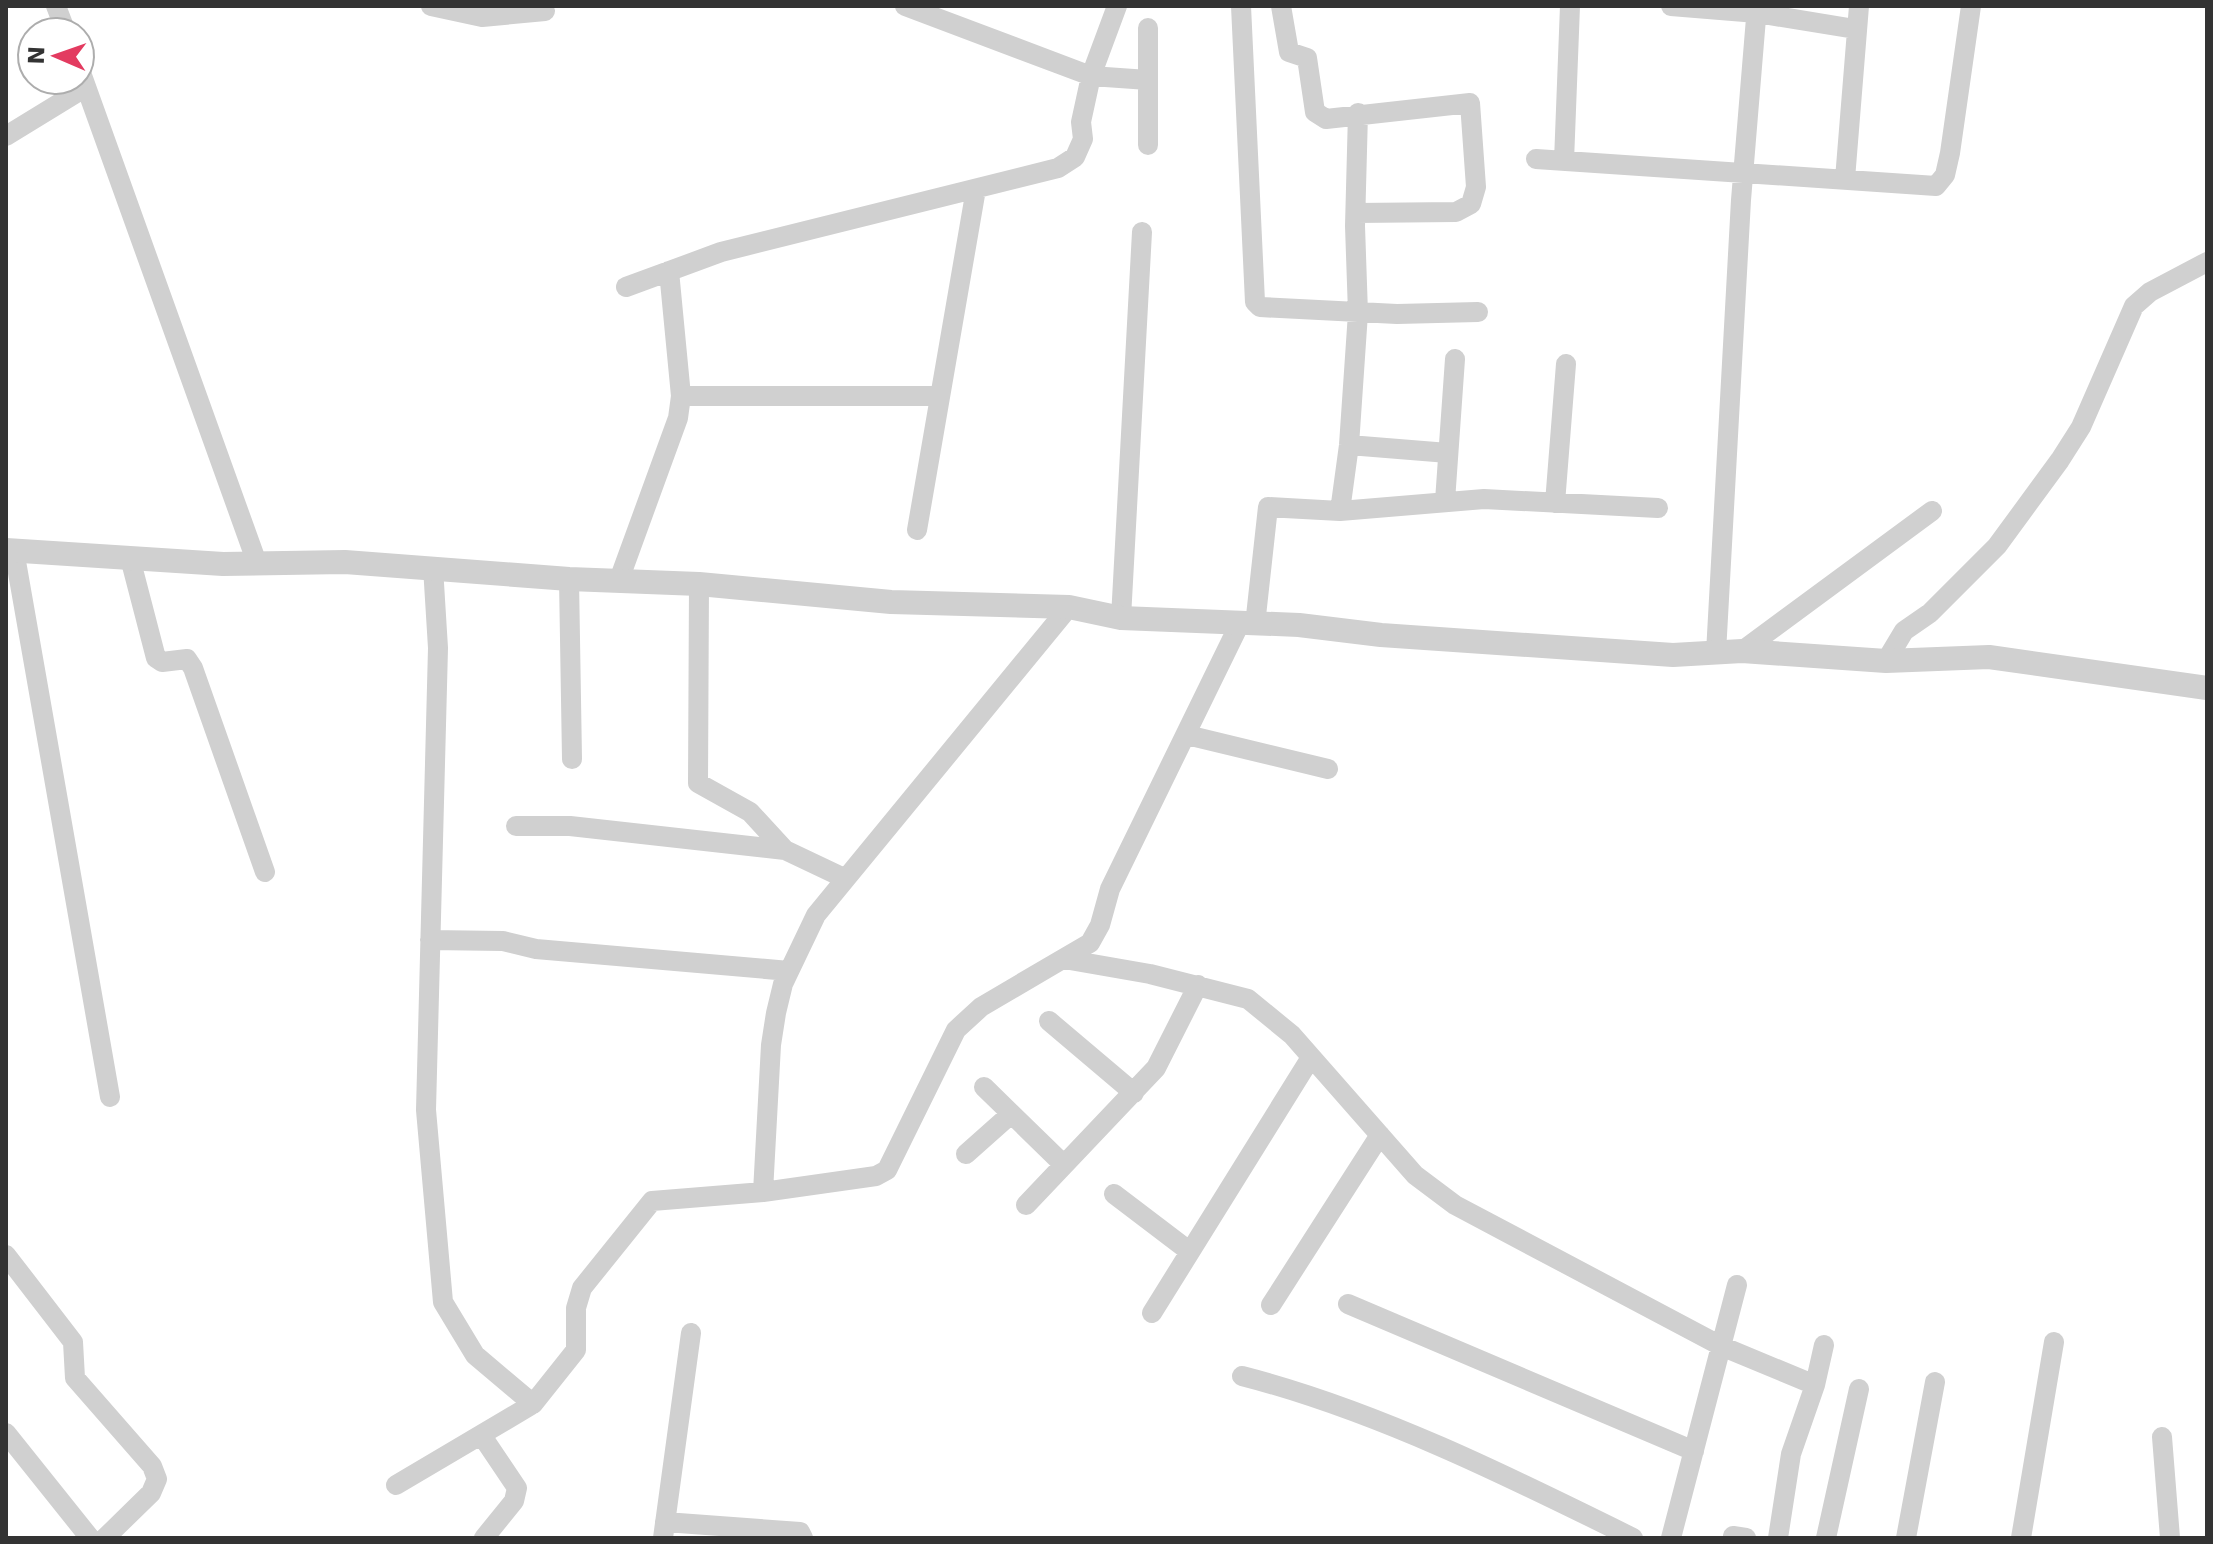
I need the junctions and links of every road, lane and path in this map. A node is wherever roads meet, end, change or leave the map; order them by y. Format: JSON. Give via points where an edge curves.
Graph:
{"nodes":[{"id":1,"x":431,"y":6,"type":"edge"},
{"id":2,"x":905,"y":6,"type":"edge"},
{"id":3,"x":1117,"y":6,"type":"edge"},
{"id":4,"x":1241,"y":6,"type":"edge"},
{"id":5,"x":1281,"y":6,"type":"edge"},
{"id":6,"x":1570,"y":6,"type":"edge"},
{"id":7,"x":1671,"y":6,"type":"edge"},
{"id":8,"x":1859,"y":6,"type":"edge"},
{"id":9,"x":1971,"y":6,"type":"edge"},
{"id":10,"x":1757,"y":9,"type":"edge"},
{"id":11,"x":545,"y":11,"type":"dead end"},
{"id":12,"x":1148,"y":28,"type":"dead end"},
{"id":13,"x":1855,"y":29,"type":"junction"},
{"id":14,"x":1091,"y":76,"type":"junction"},
{"id":15,"x":1148,"y":80,"type":"junction"},
{"id":16,"x":59,"y":96,"type":"edge"},
{"id":17,"x":89,"y":96,"type":"edge"},
{"id":18,"x":1358,"y":113,"type":"junction"},
{"id":19,"x":6,"y":136,"type":"edge"},
{"id":20,"x":1148,"y":145,"type":"dead end"},
{"id":21,"x":1536,"y":159,"type":"dead end"},
{"id":22,"x":1564,"y":161,"type":"junction"},
{"id":23,"x":1743,"y":171,"type":"junction"},
{"id":24,"x":1845,"y":179,"type":"junction"},
{"id":25,"x":976,"y":189,"type":"junction"},
{"id":26,"x":1356,"y":213,"type":"junction"},
{"id":27,"x":1142,"y":232,"type":"dead end"},
{"id":28,"x":2207,"y":262,"type":"edge"},
{"id":29,"x":669,"y":271,"type":"junction"},
{"id":30,"x":626,"y":287,"type":"dead end"},
{"id":31,"x":1478,"y":312,"type":"dead end"},
{"id":32,"x":1358,"y":313,"type":"junction"},
{"id":33,"x":1455,"y":359,"type":"dead end"},
{"id":34,"x":1566,"y":364,"type":"dead end"},
{"id":35,"x":681,"y":396,"type":"junction"},
{"id":36,"x":940,"y":396,"type":"junction"},
{"id":37,"x":1349,"y":445,"type":"junction"},
{"id":38,"x":1448,"y":453,"type":"junction"},
{"id":39,"x":1445,"y":501,"type":"junction"},
{"id":40,"x":1555,"y":503,"type":"junction"},
{"id":41,"x":1658,"y":508,"type":"dead end"},
{"id":42,"x":1340,"y":511,"type":"junction"},
{"id":43,"x":1932,"y":511,"type":"dead end"},
{"id":44,"x":917,"y":530,"type":"dead end"},
{"id":45,"x":10,"y":550,"type":"edge"},
{"id":46,"x":130,"y":558,"type":"junction"},
{"id":47,"x":257,"y":563,"type":"junction"},
{"id":48,"x":433,"y":567,"type":"junction"},
{"id":49,"x":569,"y":579,"type":"junction"},
{"id":50,"x":619,"y":580,"type":"junction"},
{"id":51,"x":699,"y":584,"type":"junction"},
{"id":52,"x":1069,"y":607,"type":"junction"},
{"id":53,"x":1121,"y":618,"type":"junction"},
{"id":54,"x":1248,"y":624,"type":"junction"},
{"id":55,"x":1742,"y":651,"type":"junction"},
{"id":56,"x":1716,"y":653,"type":"junction"},
{"id":57,"x":1886,"y":661,"type":"junction"},
{"id":58,"x":2207,"y":688,"type":"edge"},
{"id":59,"x":1187,"y":735,"type":"junction"},
{"id":60,"x":572,"y":759,"type":"dead end"},
{"id":61,"x":1328,"y":769,"type":"dead end"},
{"id":62,"x":516,"y":826,"type":"dead end"},
{"id":63,"x":785,"y":850,"type":"junction"},
{"id":64,"x":265,"y":872,"type":"dead end"},
{"id":65,"x":844,"y":878,"type":"junction"},
{"id":66,"x":430,"y":940,"type":"junction"},
{"id":67,"x":1064,"y":959,"type":"junction"},
{"id":68,"x":789,"y":971,"type":"junction"},
{"id":69,"x":1198,"y":985,"type":"junction"},
{"id":70,"x":1049,"y":1021,"type":"dead end"},
{"id":71,"x":1310,"y":1059,"type":"junction"},
{"id":72,"x":984,"y":1087,"type":"dead end"},
{"id":73,"x":1134,"y":1093,"type":"junction"},
{"id":74,"x":110,"y":1097,"type":"dead end"},
{"id":75,"x":1011,"y":1114,"type":"junction"},
{"id":76,"x":1380,"y":1135,"type":"junction"},
{"id":77,"x":966,"y":1154,"type":"dead end"},
{"id":78,"x":1064,"y":1165,"type":"junction"},
{"id":79,"x":763,"y":1192,"type":"junction"},
{"id":80,"x":1114,"y":1194,"type":"dead end"},
{"id":81,"x":1026,"y":1205,"type":"dead end"},
{"id":82,"x":1189,"y":1251,"type":"junction"},
{"id":83,"x":6,"y":1255,"type":"edge"},
{"id":84,"x":1737,"y":1285,"type":"dead end"},
{"id":85,"x":1348,"y":1304,"type":"dead end"},
{"id":86,"x":1271,"y":1305,"type":"dead end"},
{"id":87,"x":1152,"y":1313,"type":"dead end"},
{"id":88,"x":691,"y":1333,"type":"dead end"},
{"id":89,"x":2054,"y":1342,"type":"dead end"},
{"id":90,"x":1824,"y":1345,"type":"dead end"},
{"id":91,"x":1721,"y":1346,"type":"junction"},
{"id":92,"x":1242,"y":1376,"type":"dead end"},
{"id":93,"x":1935,"y":1382,"type":"dead end"},
{"id":94,"x":1815,"y":1385,"type":"junction"},
{"id":95,"x":1859,"y":1389,"type":"dead end"},
{"id":96,"x":533,"y":1404,"type":"junction"},
{"id":97,"x":6,"y":1433,"type":"edge"},
{"id":98,"x":482,"y":1436,"type":"junction"},
{"id":99,"x":2162,"y":1437,"type":"dead end"},
{"id":100,"x":1694,"y":1451,"type":"junction"},
{"id":101,"x":396,"y":1485,"type":"dead end"},
{"id":102,"x":664,"y":1530,"type":"edge"},
{"id":103,"x":90,"y":1538,"type":"edge"},
{"id":104,"x":105,"y":1538,"type":"edge"},
{"id":105,"x":484,"y":1538,"type":"edge"},
{"id":106,"x":803,"y":1538,"type":"edge"},
{"id":107,"x":1633,"y":1538,"type":"edge"},
{"id":108,"x":1671,"y":1538,"type":"edge"},
{"id":109,"x":1778,"y":1538,"type":"edge"},
{"id":110,"x":1826,"y":1538,"type":"edge"},
{"id":111,"x":1906,"y":1538,"type":"edge"},
{"id":112,"x":2021,"y":1538,"type":"edge"},
{"id":113,"x":2170,"y":1538,"type":"edge"}],
"edges":[{"from":1,"to":11,"type":"street","via":[[482,17]]},
{"from":2,"to":14,"type":"street"},
{"from":3,"to":14,"type":"street"},
{"from":4,"to":32,"type":"street","via":[[1255,302],[1260,307]]},
{"from":5,"to":18,"type":"street","via":[[1289,52],[1307,58],[1315,112],[1326,119]]},
{"from":6,"to":22,"type":"street"},
{"from":7,"to":10,"type":"street"},
{"from":8,"to":13,"type":"street"},
{"from":9,"to":24,"type":"street","via":[[1945,175],[1936,186]]},
{"from":10,"to":13,"type":"street"},
{"from":10,"to":23,"type":"street"},
{"from":12,"to":15,"type":"street"},
{"from":13,"to":24,"type":"street"},
{"from":14,"to":15,"type":"street"},
{"from":14,"to":25,"type":"street","via":[[1081,122],[1083,139],[1075,157],[1058,168]]},
{"from":15,"to":20,"type":"street"},
{"from":16,"to":19,"type":"street"},
{"from":17,"to":47,"type":"street"},
{"from":18,"to":26,"type":"street"},
{"from":18,"to":26,"type":"street","via":[[1470,103],[1476,187],[1465,210]]},
{"from":21,"to":22,"type":"street"},
{"from":22,"to":23,"type":"street"},
{"from":23,"to":24,"type":"street"},
{"from":23,"to":56,"type":"street"},
{"from":25,"to":29,"type":"street","via":[[721,252]]},
{"from":25,"to":36,"type":"street"},
{"from":26,"to":32,"type":"street"},
{"from":27,"to":53,"type":"street"},
{"from":28,"to":57,"type":"street","via":[[2134,306],[2087,415],[2060,460],[1997,546],[1930,613],[1904,631]]},
{"from":29,"to":30,"type":"street"},
{"from":29,"to":35,"type":"street"},
{"from":31,"to":32,"type":"street"},
{"from":32,"to":37,"type":"street"},
{"from":33,"to":38,"type":"street"},
{"from":34,"to":40,"type":"street"},
{"from":35,"to":36,"type":"street"},
{"from":35,"to":50,"type":"street","via":[[678,418]]},
{"from":36,"to":44,"type":"street"},
{"from":37,"to":38,"type":"street"},
{"from":37,"to":42,"type":"street"},
{"from":38,"to":39,"type":"street"},
{"from":39,"to":40,"type":"street"},
{"from":39,"to":42,"type":"street"},
{"from":40,"to":41,"type":"street"},
{"from":42,"to":54,"type":"street","via":[[1268,507]]},
{"from":43,"to":55,"type":"street"},
{"from":45,"to":46,"type":"street"},
{"from":45,"to":74,"type":"street"},
{"from":46,"to":47,"type":"street"},
{"from":46,"to":64,"type":"street","via":[[156,658],[187,659],[193,668]]},
{"from":47,"to":48,"type":"street"},
{"from":48,"to":49,"type":"street"},
{"from":48,"to":66,"type":"street","via":[[438,648]]},
{"from":49,"to":50,"type":"street"},
{"from":49,"to":60,"type":"street"},
{"from":50,"to":51,"type":"street"},
{"from":51,"to":52,"type":"street","via":[[891,602]]},
{"from":51,"to":63,"type":"street","via":[[698,783],[750,812]]},
{"from":52,"to":53,"type":"street"},
{"from":52,"to":65,"type":"street"},
{"from":53,"to":54,"type":"street"},
{"from":54,"to":56,"type":"street","via":[[1673,655]]},
{"from":54,"to":59,"type":"street"},
{"from":55,"to":56,"type":"street"},
{"from":55,"to":57,"type":"street"},
{"from":57,"to":58,"type":"street","via":[[1989,657]]},
{"from":59,"to":61,"type":"street"},
{"from":59,"to":67,"type":"street","via":[[1110,889],[1100,925],[1090,943]]},
{"from":62,"to":63,"type":"street","via":[[570,826]]},
{"from":63,"to":65,"type":"street"},
{"from":65,"to":68,"type":"street","via":[[816,915]]},
{"from":66,"to":68,"type":"street","via":[[503,941],[536,949]]},
{"from":66,"to":96,"type":"street","via":[[426,1110],[443,1302],[475,1355]]},
{"from":67,"to":69,"type":"street"},
{"from":67,"to":79,"type":"street","via":[[981,1007],[956,1030],[887,1170]]},
{"from":68,"to":79,"type":"street","via":[[771,1045]]},
{"from":69,"to":71,"type":"street","via":[[1260,1006]]},
{"from":69,"to":73,"type":"street","via":[[1174,1039]]},
{"from":70,"to":73,"type":"street"},
{"from":71,"to":76,"type":"street"},
{"from":71,"to":82,"type":"street"},
{"from":72,"to":75,"type":"street"},
{"from":73,"to":78,"type":"street"},
{"from":75,"to":77,"type":"street"},
{"from":75,"to":78,"type":"street"},
{"from":76,"to":86,"type":"street"},
{"from":76,"to":91,"type":"street","via":[[1415,1175],[1455,1205]]},
{"from":78,"to":81,"type":"street"},
{"from":79,"to":96,"type":"street","via":[[652,1201],[582,1288],[576,1308],[576,1350]]},
{"from":80,"to":82,"type":"street"},
{"from":82,"to":87,"type":"street"},
{"from":83,"to":104,"type":"street","via":[[73,1342],[75,1378],[152,1466],[157,1479],[151,1493]]},
{"from":84,"to":91,"type":"street"},
{"from":85,"to":100,"type":"street"},
{"from":88,"to":102,"type":"street"},
{"from":89,"to":112,"type":"street"},
{"from":90,"to":94,"type":"street"},
{"from":91,"to":94,"type":"street"},
{"from":91,"to":100,"type":"street"},
{"from":92,"to":107,"type":"street","via":[[1488,1466]]},
{"from":93,"to":111,"type":"street"},
{"from":94,"to":109,"type":"street","via":[[1791,1454]]},
{"from":95,"to":110,"type":"street"},
{"from":96,"to":98,"type":"street"},
{"from":97,"to":103,"type":"street"},
{"from":98,"to":101,"type":"street"},
{"from":98,"to":105,"type":"street","via":[[517,1488],[514,1501]]},
{"from":99,"to":113,"type":"street"},
{"from":100,"to":108,"type":"street"},
{"from":102,"to":106,"type":"street","via":[[800,1532]]}]}
